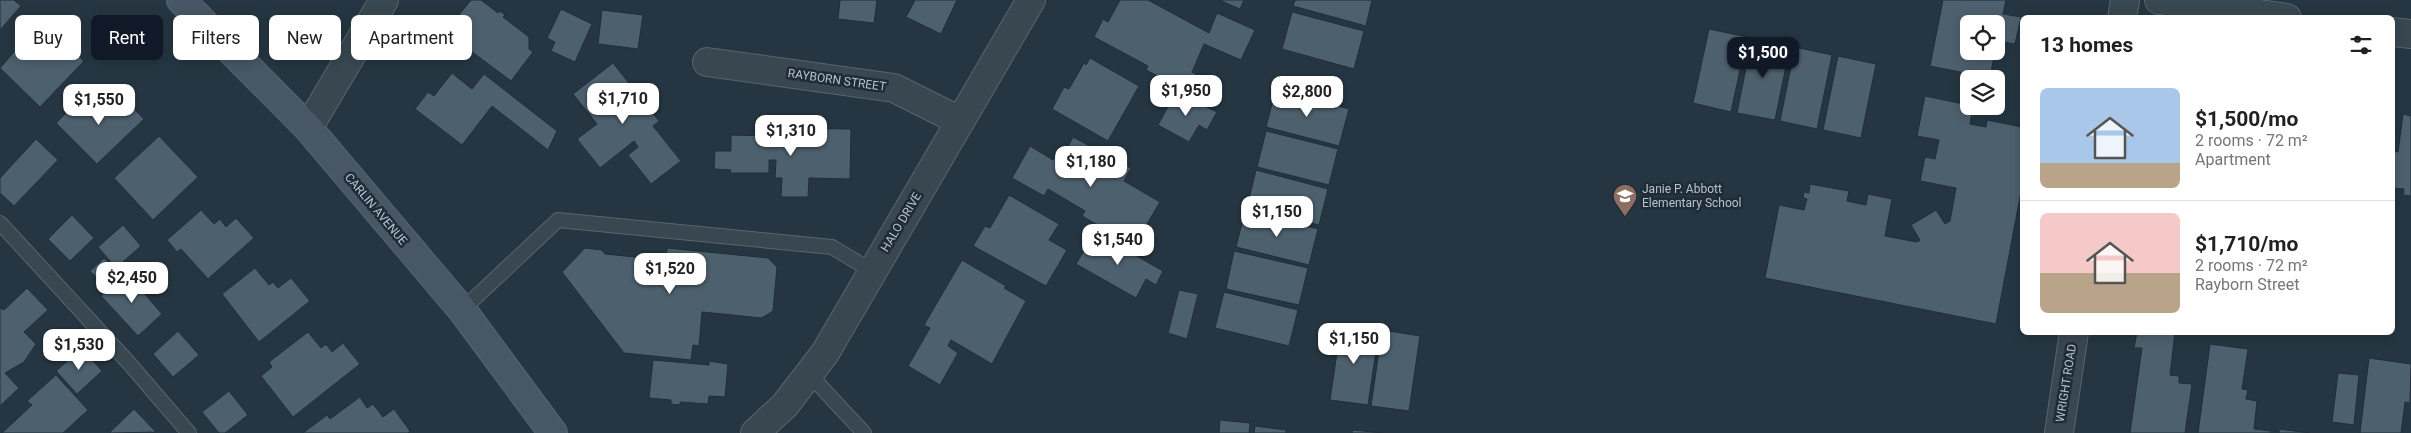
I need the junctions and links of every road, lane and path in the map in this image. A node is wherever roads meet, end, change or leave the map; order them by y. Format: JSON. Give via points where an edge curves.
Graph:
{"nodes":[{"id":1,"x":182,"y":0,"type":"edge"},
{"id":2,"x":384,"y":0,"type":"edge"},
{"id":3,"x":1031,"y":0,"type":"edge"},
{"id":4,"x":2125,"y":0,"type":"edge"},
{"id":5,"x":2159,"y":0,"type":"edge"},
{"id":6,"x":2122,"y":15,"type":"edge"},
{"id":7,"x":2266,"y":15,"type":"edge"},
{"id":8,"x":2395,"y":32,"type":"edge"},
{"id":9,"x":2411,"y":34,"type":"edge"},
{"id":10,"x":707,"y":62,"type":"dead end"},
{"id":11,"x":960,"y":121,"type":"junction"},
{"id":12,"x":308,"y":128,"type":"junction"},
{"id":13,"x":0,"y":223,"type":"edge"},
{"id":14,"x":872,"y":271,"type":"junction"},
{"id":15,"x":462,"y":310,"type":"junction"},
{"id":16,"x":2074,"y":335,"type":"edge"},
{"id":17,"x":810,"y":375,"type":"junction"},
{"id":18,"x":189,"y":433,"type":"edge"},
{"id":19,"x":553,"y":433,"type":"edge"},
{"id":20,"x":755,"y":433,"type":"edge"},
{"id":21,"x":864,"y":433,"type":"edge"},
{"id":22,"x":2059,"y":433,"type":"edge"}],
"edges":[{"from":1,"to":12,"type":"street","name":"CARLIN AVENUE"},
{"from":2,"to":12,"type":"street"},
{"from":3,"to":11,"type":"street","name":"HALO DRIVE"},
{"from":4,"to":6,"type":"street"},
{"from":5,"to":7,"type":"street"},
{"from":8,"to":9,"type":"street"},
{"from":10,"to":11,"type":"street","name":"RAYBORN STREET","via":[[894,88]]},
{"from":11,"to":14,"type":"street","name":"HALO DRIVE"},
{"from":12,"to":15,"type":"street","name":"CARLIN AVENUE"},
{"from":13,"to":18,"type":"lane"},
{"from":14,"to":15,"type":"lane","via":[[832,247],[558,220]]},
{"from":14,"to":17,"type":"street","name":"HALO DRIVE"},
{"from":15,"to":19,"type":"street","name":"CARLIN AVENUE"},
{"from":16,"to":22,"type":"street","name":"WRIGHT ROAD"},
{"from":17,"to":20,"type":"street","name":"HALO DRIVE","via":[[785,405]]},
{"from":17,"to":21,"type":"lane"}]}
